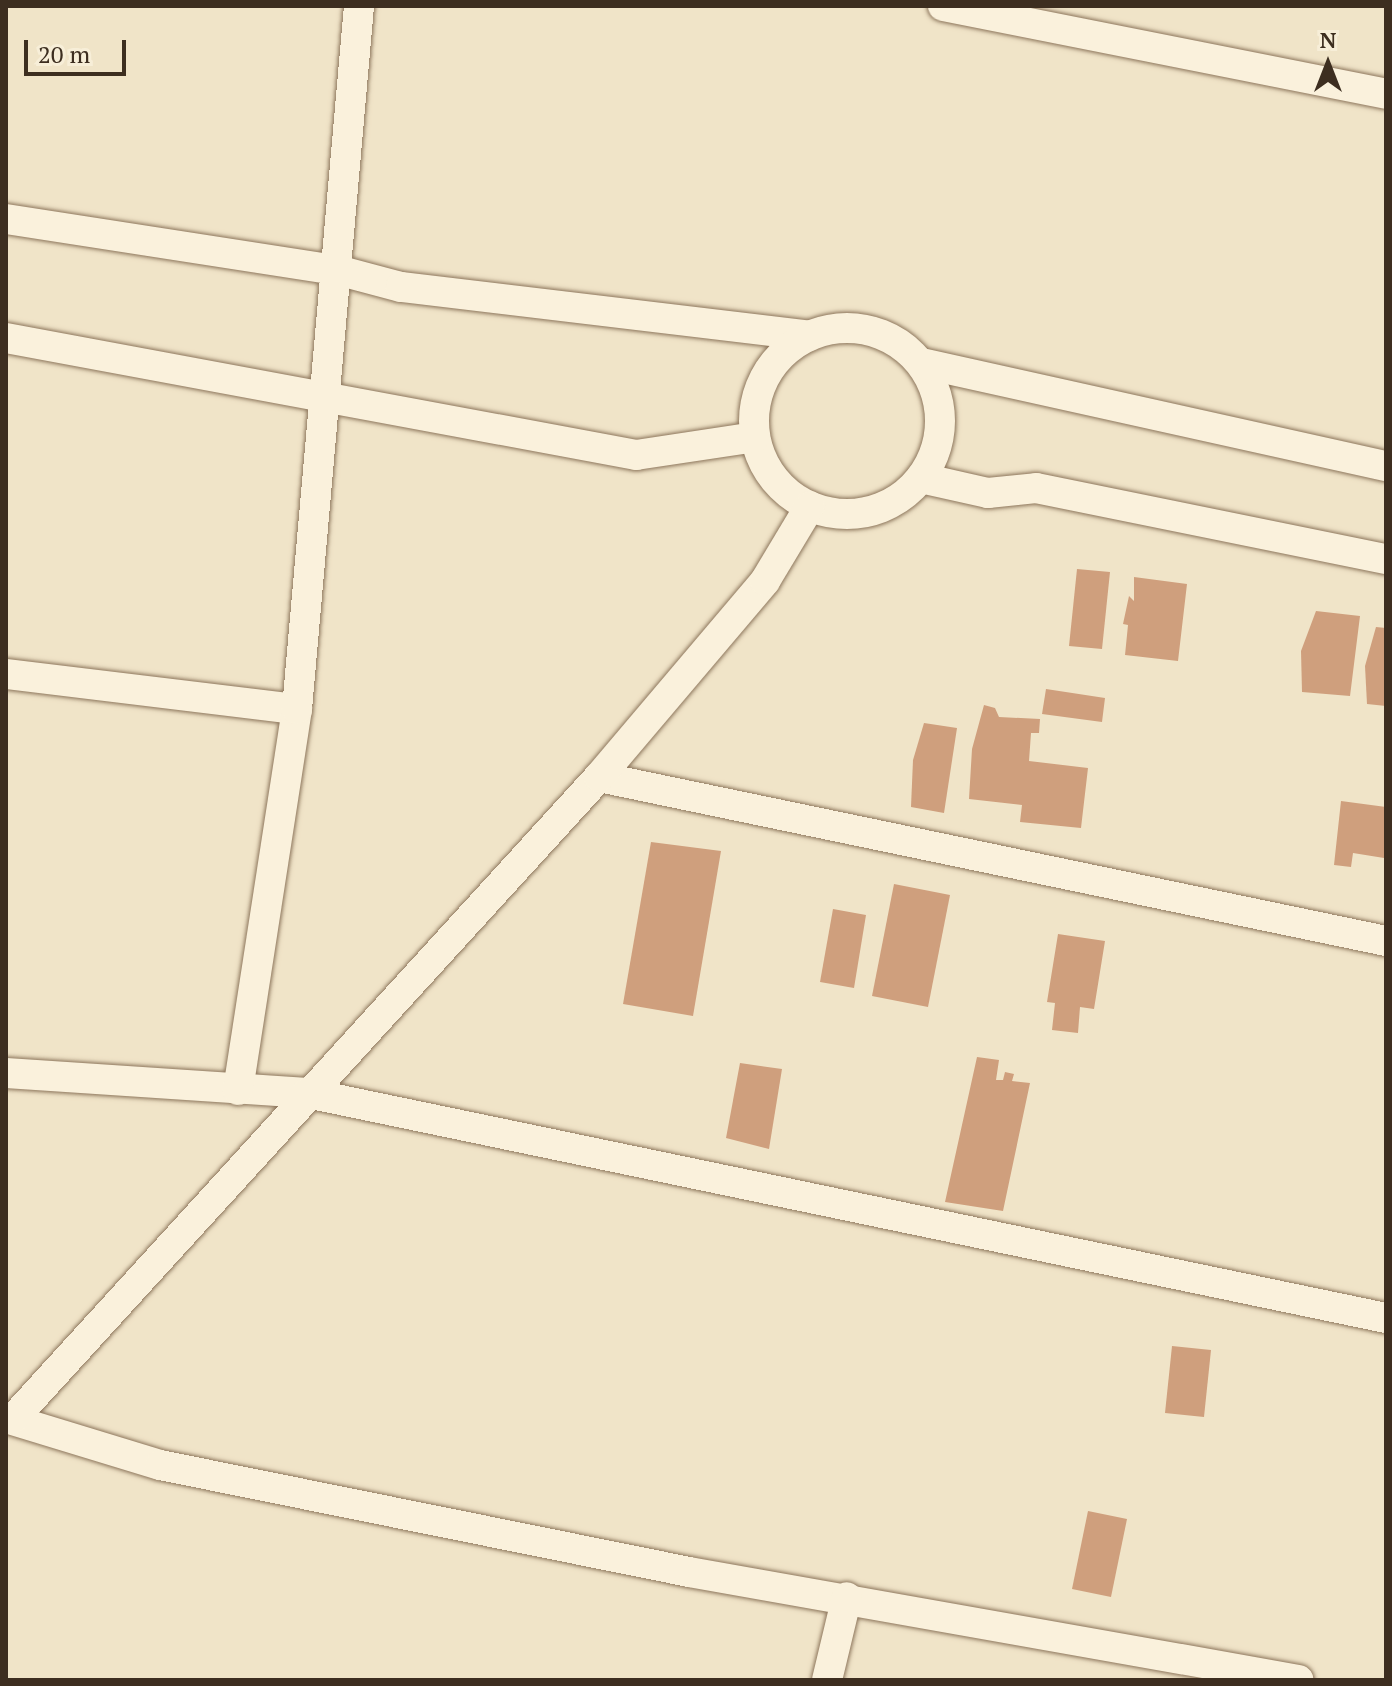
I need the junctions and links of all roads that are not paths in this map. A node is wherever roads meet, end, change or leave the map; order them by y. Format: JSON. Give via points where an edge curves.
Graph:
{"nodes":[{"id":1,"x":359,"y":6,"type":"edge"},
{"id":2,"x":943,"y":6,"type":"edge"},
{"id":3,"x":1386,"y":94,"type":"edge"},
{"id":4,"x":6,"y":219,"type":"edge"},
{"id":5,"x":337,"y":270,"type":"junction"},
{"id":6,"x":809,"y":336,"type":"junction"},
{"id":7,"x":6,"y":338,"type":"edge"},
{"id":8,"x":921,"y":363,"type":"junction"},
{"id":9,"x":322,"y":399,"type":"junction"},
{"id":10,"x":755,"y":437,"type":"junction"},
{"id":11,"x":1386,"y":466,"type":"edge"},
{"id":12,"x":921,"y":478,"type":"junction"},
{"id":13,"x":810,"y":506,"type":"junction"},
{"id":14,"x":1386,"y":559,"type":"edge"},
{"id":15,"x":6,"y":674,"type":"edge"},
{"id":16,"x":297,"y":709,"type":"junction"},
{"id":17,"x":599,"y":777,"type":"junction"},
{"id":18,"x":1386,"y":941,"type":"edge"},
{"id":19,"x":6,"y":1073,"type":"edge"},
{"id":20,"x":238,"y":1090,"type":"junction"},
{"id":21,"x":307,"y":1093,"type":"junction"},
{"id":22,"x":1386,"y":1318,"type":"edge"},
{"id":23,"x":10,"y":1418,"type":"edge"},
{"id":24,"x":847,"y":1597,"type":"junction"},
{"id":25,"x":827,"y":1680,"type":"edge"},
{"id":26,"x":1299,"y":1680,"type":"edge"}],
"edges":[{"from":1,"to":5,"type":"street"},
{"from":2,"to":3,"type":"street"},
{"from":4,"to":5,"type":"street"},
{"from":5,"to":6,"type":"street","via":[[401,287]]},
{"from":5,"to":9,"type":"street"},
{"from":6,"to":8,"type":"street","via":[[839,328],[870,330]]},
{"from":6,"to":10,"type":"street","via":[[783,353],[765,377],[755,406]]},
{"from":7,"to":9,"type":"street"},
{"from":8,"to":11,"type":"street"},
{"from":8,"to":12,"type":"street","via":[[936,390],[941,420],[936,450]]},
{"from":9,"to":10,"type":"street","via":[[636,455]]},
{"from":9,"to":16,"type":"street"},
{"from":10,"to":13,"type":"street","via":[[765,465],[784,489]]},
{"from":12,"to":13,"type":"street","via":[[899,498],[871,511],[840,514]]},
{"from":12,"to":14,"type":"street","via":[[988,493],[1036,488]]},
{"from":13,"to":17,"type":"street","via":[[765,581]]},
{"from":15,"to":16,"type":"street"},
{"from":16,"to":20,"type":"street"},
{"from":17,"to":18,"type":"street"},
{"from":17,"to":21,"type":"street"},
{"from":19,"to":20,"type":"street"},
{"from":20,"to":21,"type":"street"},
{"from":21,"to":22,"type":"street"},
{"from":21,"to":23,"type":"street"},
{"from":23,"to":24,"type":"street","via":[[160,1465],[689,1572]]},
{"from":24,"to":25,"type":"street"},
{"from":24,"to":26,"type":"street"}]}
